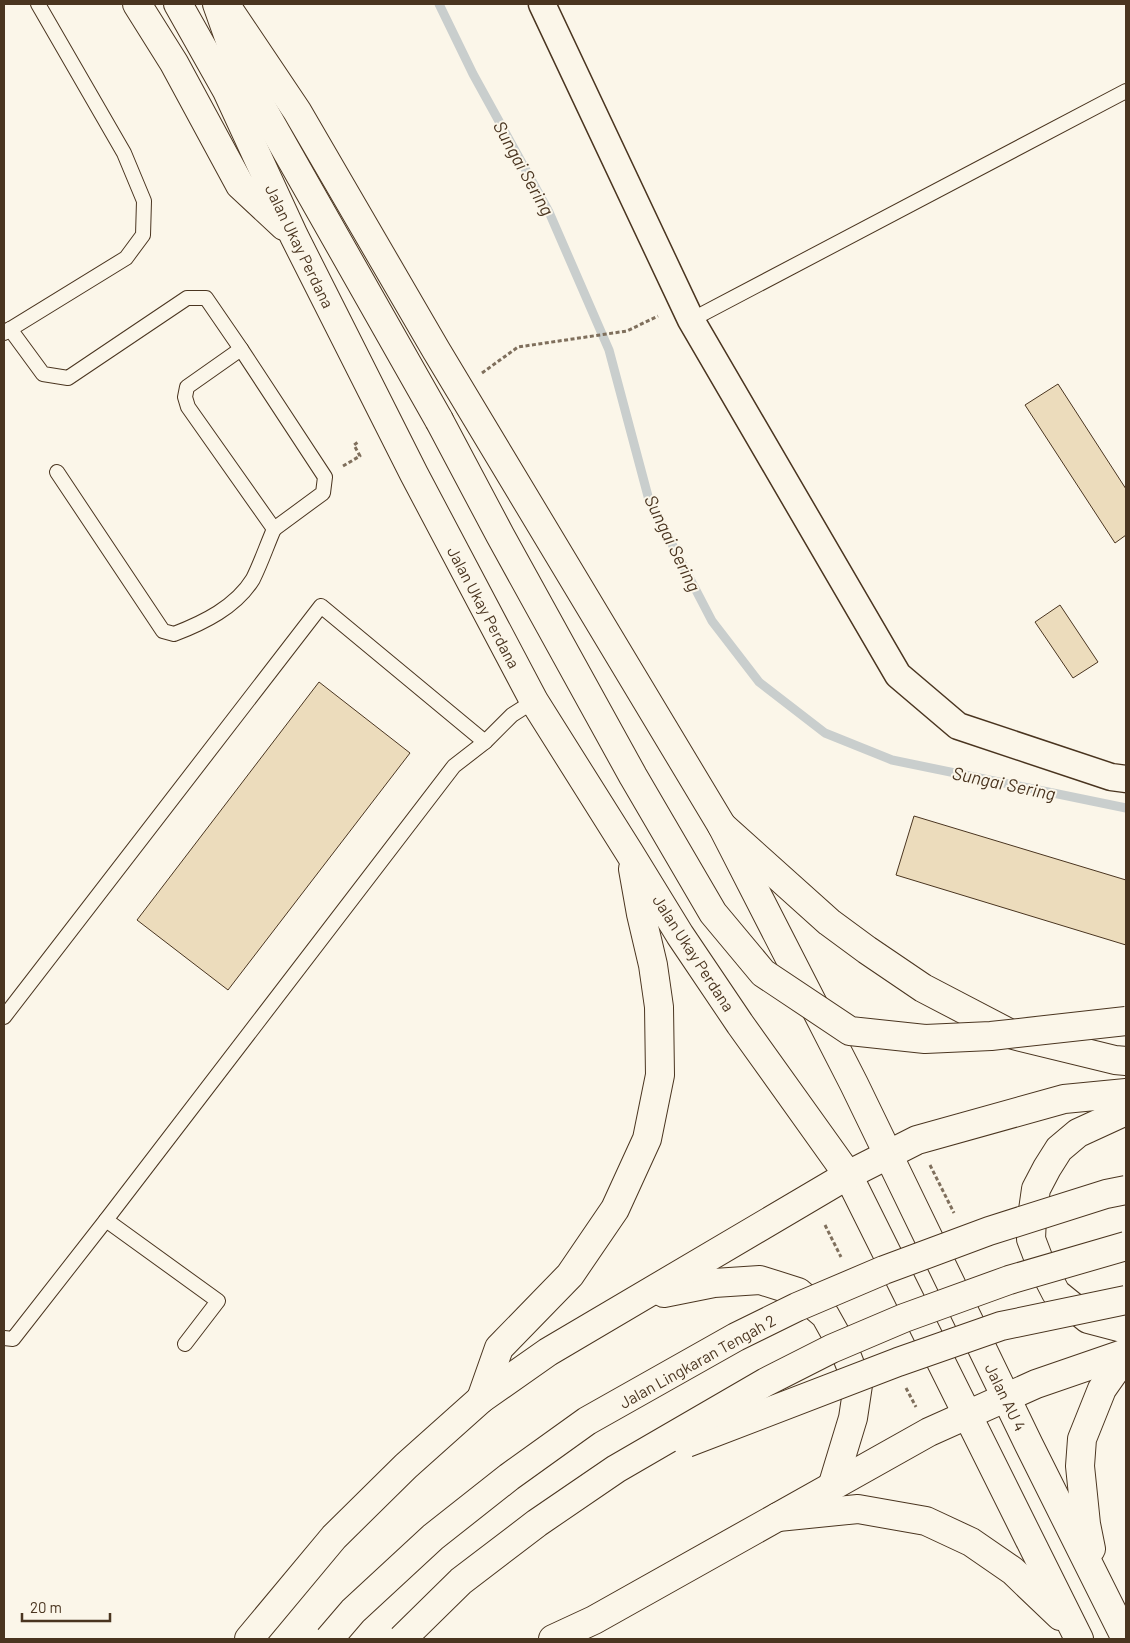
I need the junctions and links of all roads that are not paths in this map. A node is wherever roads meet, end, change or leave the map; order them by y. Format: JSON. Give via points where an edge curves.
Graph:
{"nodes":[{"id":1,"x":38,"y":4,"type":"edge"},
{"id":2,"x":137,"y":4,"type":"edge"},
{"id":3,"x":178,"y":4,"type":"edge"},
{"id":4,"x":217,"y":4,"type":"edge"},
{"id":5,"x":225,"y":4,"type":"edge"},
{"id":6,"x":542,"y":4,"type":"edge"},
{"id":7,"x":1126,"y":91,"type":"edge"},
{"id":8,"x":294,"y":236,"type":"junction"},
{"id":9,"x":687,"y":312,"type":"junction"},
{"id":10,"x":7,"y":331,"type":"edge"},
{"id":11,"x":241,"y":349,"type":"junction"},
{"id":12,"x":57,"y":472,"type":"dead end"},
{"id":13,"x":274,"y":528,"type":"junction"},
{"id":14,"x":534,"y":701,"type":"junction"},
{"id":15,"x":485,"y":742,"type":"junction"},
{"id":16,"x":1126,"y":779,"type":"edge"},
{"id":17,"x":722,"y":826,"type":"junction"},
{"id":18,"x":630,"y":852,"type":"junction"},
{"id":19,"x":4,"y":1017,"type":"edge"},
{"id":20,"x":1126,"y":1021,"type":"edge"},
{"id":21,"x":1126,"y":1061,"type":"edge"},
{"id":22,"x":1126,"y":1093,"type":"edge"},
{"id":23,"x":1126,"y":1111,"type":"edge"},
{"id":24,"x":888,"y":1154,"type":"junction"},
{"id":25,"x":848,"y":1175,"type":"junction"},
{"id":26,"x":1126,"y":1190,"type":"edge"},
{"id":27,"x":106,"y":1220,"type":"junction"},
{"id":28,"x":1126,"y":1246,"type":"edge"},
{"id":29,"x":643,"y":1298,"type":"junction"},
{"id":30,"x":1126,"y":1300,"type":"edge"},
{"id":31,"x":1126,"y":1329,"type":"edge"},
{"id":32,"x":4,"y":1338,"type":"edge"},
{"id":33,"x":185,"y":1344,"type":"dead end"},
{"id":34,"x":1126,"y":1354,"type":"edge"},
{"id":35,"x":1006,"y":1396,"type":"junction"},
{"id":36,"x":481,"y":1399,"type":"junction"},
{"id":37,"x":967,"y":1414,"type":"junction"},
{"id":38,"x":616,"y":1468,"type":"junction"},
{"id":39,"x":832,"y":1486,"type":"junction"},
{"id":40,"x":778,"y":1517,"type":"junction"},
{"id":41,"x":1101,"y":1588,"type":"junction"},
{"id":42,"x":1076,"y":1634,"type":"edge"},
{"id":43,"x":248,"y":1639,"type":"edge"},
{"id":44,"x":330,"y":1639,"type":"edge"},
{"id":45,"x":402,"y":1639,"type":"edge"},
{"id":46,"x":553,"y":1639,"type":"edge"},
{"id":47,"x":1126,"y":1639,"type":"edge"}],
"edges":[{"from":1,"to":10,"type":"lane","via":[[124,153],[144,201],[143,235],[126,258]]},
{"from":2,"to":8,"type":"main road","via":[[174,63],[240,185]]},
{"from":3,"to":8,"type":"main road","name":"Jalan Ukay Perdana","via":[[227,91]]},
{"from":4,"to":20,"type":"main road","bridge":true,"via":[[240,68],[439,420],[632,776],[713,913],[763,973],[850,1032],[925,1039],[991,1036]]},
{"from":5,"to":17,"type":"main road","via":[[297,111]]},
{"from":6,"to":9,"type":"street"},
{"from":7,"to":9,"type":"lane"},
{"from":8,"to":14,"type":"main road","name":"Jalan Ukay Perdana","via":[[414,474]]},
{"from":9,"to":16,"type":"street","via":[[898,675],[958,726],[1111,777]]},
{"from":10,"to":11,"type":"lane","via":[[43,374],[68,378],[187,298],[206,298]]},
{"from":11,"to":13,"type":"lane","via":[[326,477],[323,493]]},
{"from":11,"to":13,"type":"lane","via":[[187,387],[185,397],[188,407]]},
{"from":12,"to":13,"type":"lane","via":[[163,631],[174,634],[205,620],[242,593],[253,579]]},
{"from":14,"to":15,"type":"lane","via":[[512,715]]},
{"from":14,"to":18,"type":"main road","name":"Jalan Ukay Perdana"},
{"from":15,"to":19,"type":"lane","via":[[321,606]]},
{"from":15,"to":27,"type":"lane","via":[[454,766]]},
{"from":17,"to":21,"type":"main road","via":[[829,922],[923,988],[1013,1035]]},
{"from":17,"to":24,"type":"main road"},
{"from":18,"to":25,"type":"main road","name":"Jalan Ukay Perdana","via":[[680,935],[740,1024]]},
{"from":18,"to":36,"type":"main road","via":[[659,1007],[660,1075],[648,1139],[614,1208],[570,1275],[499,1348]]},
{"from":22,"to":24,"type":"main road","via":[[1064,1099],[917,1140]]},
{"from":23,"to":31,"type":"main road","via":[[1078,1133],[1060,1149],[1036,1189],[1031,1238],[1056,1293],[1088,1319]]},
{"from":24,"to":25,"type":"main road"},
{"from":24,"to":35,"type":"main road","name":"Jalan AU 4"},
{"from":25,"to":29,"type":"main road"},
{"from":25,"to":37,"type":"main road"},
{"from":26,"to":44,"type":"main road","name":"Jalan Lingkaran Tengah 2","bridge":true,"via":[[989,1231],[884,1270],[797,1307],[695,1360],[587,1421],[509,1477],[433,1537],[353,1611]]},
{"from":27,"to":32,"type":"lane","via":[[13,1339]]},
{"from":27,"to":33,"type":"lane","via":[[218,1301]]},
{"from":28,"to":38,"type":"main road","bridge":true,"via":[[1009,1280],[904,1318],[831,1349],[766,1382]]},
{"from":29,"to":36,"type":"main road","via":[[548,1352]]},
{"from":29,"to":39,"type":"main road","via":[[714,1283],[760,1280],[798,1292],[825,1315],[844,1349],[858,1385],[853,1418]]},
{"from":30,"to":38,"type":"main road","bridge":true,"via":[[1001,1326]]},
{"from":34,"to":35,"type":"main road"},
{"from":34,"to":41,"type":"main road","via":[[1102,1389],[1082,1439],[1080,1466],[1086,1524]]},
{"from":35,"to":37,"type":"main road"},
{"from":35,"to":41,"type":"main road","name":"Jalan AU 4"},
{"from":36,"to":43,"type":"main road","via":[[334,1537]]},
{"from":37,"to":39,"type":"main road"},
{"from":37,"to":42,"type":"main road"},
{"from":38,"to":45,"type":"main road","bridge":true,"via":[[461,1581]]},
{"from":39,"to":40,"type":"main road"},
{"from":40,"to":42,"type":"main road","via":[[858,1509],[926,1521],[971,1542],[1013,1571]]},
{"from":40,"to":46,"type":"main road","via":[[594,1620]]},
{"from":41,"to":47,"type":"main road","name":"Jalan AU 4"}]}
